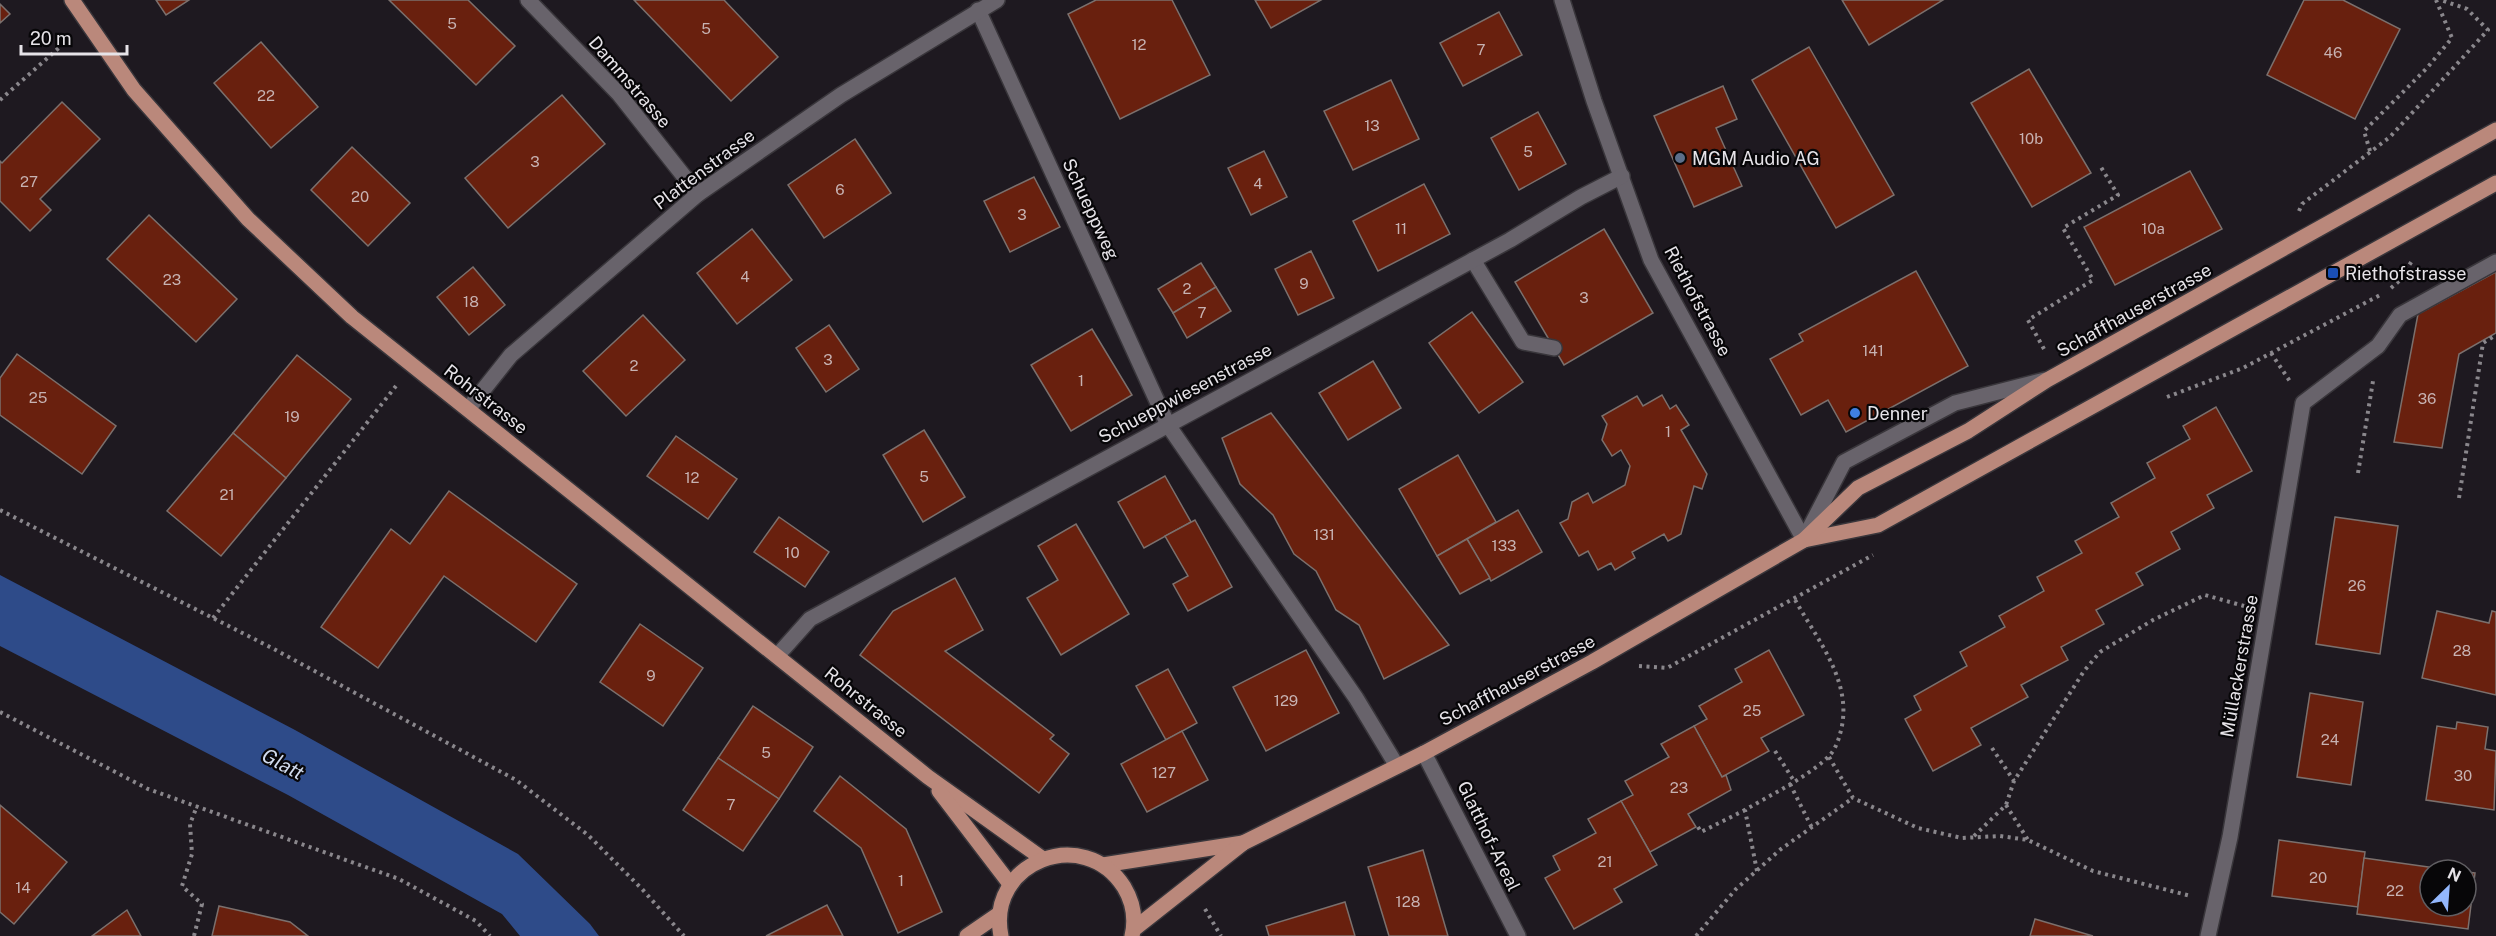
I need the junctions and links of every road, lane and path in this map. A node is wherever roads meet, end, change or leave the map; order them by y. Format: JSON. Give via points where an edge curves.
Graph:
{"nodes":[{"id":1,"x":72,"y":0,"type":"edge"},
{"id":2,"x":528,"y":0,"type":"edge"},
{"id":3,"x":997,"y":0,"type":"edge"},
{"id":4,"x":1562,"y":0,"type":"edge"},
{"id":5,"x":2439,"y":0,"type":"edge"},
{"id":6,"x":978,"y":10,"type":"junction"},
{"id":7,"x":71,"y":37,"type":"dead end"},
{"id":8,"x":0,"y":100,"type":"edge"},
{"id":9,"x":2496,"y":130,"type":"edge"},
{"id":10,"x":2370,"y":151,"type":"junction"},
{"id":11,"x":2099,"y":164,"type":"dead end"},
{"id":12,"x":1622,"y":176,"type":"junction"},
{"id":13,"x":2496,"y":183,"type":"edge"},
{"id":14,"x":698,"y":194,"type":"junction"},
{"id":15,"x":2302,"y":204,"type":"dead end"},
{"id":16,"x":2421,"y":256,"type":"dead end"},
{"id":17,"x":1473,"y":260,"type":"junction"},
{"id":18,"x":2496,"y":262,"type":"edge"},
{"id":19,"x":2496,"y":335,"type":"edge"},
{"id":20,"x":2378,"y":346,"type":"junction"},
{"id":21,"x":1554,"y":348,"type":"dead end"},
{"id":22,"x":2044,"y":349,"type":"dead end"},
{"id":23,"x":2271,"y":353,"type":"junction"},
{"id":24,"x":412,"y":365,"type":"junction"},
{"id":25,"x":2281,"y":368,"type":"dead end"},
{"id":26,"x":2047,"y":380,"type":"junction"},
{"id":27,"x":2160,"y":400,"type":"dead end"},
{"id":28,"x":468,"y":409,"type":"junction"},
{"id":29,"x":1168,"y":425,"type":"junction"},
{"id":30,"x":2358,"y":473,"type":"dead end"},
{"id":31,"x":2459,"y":498,"type":"dead end"},
{"id":32,"x":0,"y":510,"type":"edge"},
{"id":33,"x":1804,"y":540,"type":"junction"},
{"id":34,"x":1879,"y":551,"type":"dead end"},
{"id":35,"x":1794,"y":598,"type":"junction"},
{"id":36,"x":2267,"y":613,"type":"junction"},
{"id":37,"x":213,"y":618,"type":"junction"},
{"id":38,"x":777,"y":656,"type":"junction"},
{"id":39,"x":1667,"y":668,"type":"dead end"},
{"id":40,"x":0,"y":712,"type":"edge"},
{"id":41,"x":1992,"y":748,"type":"dead end"},
{"id":42,"x":1775,"y":751,"type":"dead end"},
{"id":43,"x":1424,"y":753,"type":"junction"},
{"id":44,"x":1829,"y":757,"type":"junction"},
{"id":45,"x":1397,"y":766,"type":"junction"},
{"id":46,"x":928,"y":777,"type":"junction"},
{"id":47,"x":2014,"y":781,"type":"junction"},
{"id":48,"x":1792,"y":782,"type":"junction"},
{"id":49,"x":1853,"y":798,"type":"junction"},
{"id":50,"x":2006,"y":805,"type":"junction"},
{"id":51,"x":197,"y":806,"type":"junction"},
{"id":52,"x":1745,"y":810,"type":"junction"},
{"id":53,"x":1698,"y":827,"type":"dead end"},
{"id":54,"x":1812,"y":828,"type":"junction"},
{"id":55,"x":1973,"y":837,"type":"junction"},
{"id":56,"x":2028,"y":840,"type":"junction"},
{"id":57,"x":1242,"y":843,"type":"junction"},
{"id":58,"x":1043,"y":859,"type":"junction"},
{"id":59,"x":1104,"y":865,"type":"junction"},
{"id":60,"x":1757,"y":871,"type":"junction"},
{"id":61,"x":1010,"y":884,"type":"junction"},
{"id":62,"x":2217,"y":902,"type":"junction"},
{"id":63,"x":1205,"y":909,"type":"dead end"},
{"id":64,"x":999,"y":914,"type":"junction"},
{"id":65,"x":1133,"y":933,"type":"edge"},
{"id":66,"x":194,"y":936,"type":"edge"},
{"id":67,"x":490,"y":936,"type":"edge"},
{"id":68,"x":684,"y":936,"type":"edge"},
{"id":69,"x":967,"y":936,"type":"edge"},
{"id":70,"x":1001,"y":936,"type":"edge"},
{"id":71,"x":1221,"y":936,"type":"edge"},
{"id":72,"x":1518,"y":936,"type":"edge"},
{"id":73,"x":1696,"y":936,"type":"edge"},
{"id":74,"x":2208,"y":936,"type":"edge"}],
"edges":[{"from":1,"to":24,"type":"main road","name":"Rohrstrasse","via":[[134,90],[248,219],[352,317]]},
{"from":2,"to":14,"type":"street","name":"Dammstrasse","via":[[619,94]]},
{"from":3,"to":6,"type":"street","name":"Plattenstrasse"},
{"from":4,"to":12,"type":"street","name":"Riethofstrasse"},
{"from":5,"to":10,"type":"path","via":[[2452,38],[2364,130]]},
{"from":5,"to":10,"type":"path","via":[[2468,9],[2488,30],[2390,137]]},
{"from":6,"to":14,"type":"street","name":"Plattenstrasse","via":[[841,94]]},
{"from":6,"to":29,"type":"street","name":"Schueppweg"},
{"from":7,"to":8,"type":"path"},
{"from":9,"to":26,"type":"main road","name":"Schaffhauserstrasse"},
{"from":10,"to":15,"type":"path"},
{"from":11,"to":22,"type":"path","via":[[2118,195],[2063,228],[2093,280],[2028,320]]},
{"from":12,"to":17,"type":"street","name":"Schueppwiesenstrasse"},
{"from":12,"to":33,"type":"street","name":"Riethofstrasse","via":[[1656,270]]},
{"from":13,"to":33,"type":"main road","name":"Schaffhauserstrasse","via":[[1878,525]]},
{"from":14,"to":28,"type":"street","name":"Plattenstrasse","via":[[512,355]]},
{"from":16,"to":23,"type":"path","via":[[2411,261],[2398,282],[2386,292]]},
{"from":17,"to":21,"type":"street","via":[[1523,342]]},
{"from":17,"to":29,"type":"street","name":"Schueppwiesenstrasse"},
{"from":18,"to":20,"type":"street","via":[[2400,315]]},
{"from":19,"to":31,"type":"path","via":[[2483,343]]},
{"from":20,"to":30,"type":"path"},
{"from":20,"to":36,"type":"street","name":"Müllackerstrasse","via":[[2303,402]]},
{"from":23,"to":25,"type":"path"},
{"from":23,"to":27,"type":"path","via":[[2243,369]]},
{"from":24,"to":28,"type":"main road","name":"Rohrstrasse"},
{"from":24,"to":37,"type":"path"},
{"from":26,"to":33,"type":"main road","name":"Schaffhauserstrasse","via":[[1968,431],[1858,488]]},
{"from":26,"to":33,"type":"street","via":[[1955,403],[1844,462]]},
{"from":28,"to":38,"type":"main road","name":"Rohrstrasse"},
{"from":29,"to":38,"type":"street","name":"Schueppwiesenstrasse","via":[[810,619]]},
{"from":29,"to":45,"type":"street","name":"Schueppweg","via":[[1356,698]]},
{"from":32,"to":37,"type":"path"},
{"from":33,"to":43,"type":"main road","name":"Schaffhauserstrasse"},
{"from":34,"to":35,"type":"path"},
{"from":35,"to":39,"type":"path"},
{"from":35,"to":44,"type":"path","via":[[1827,653],[1844,693],[1845,719]]},
{"from":36,"to":47,"type":"path","via":[[2205,595],[2100,652]]},
{"from":36,"to":62,"type":"street","name":"Müllackerstrasse"},
{"from":37,"to":68,"type":"path","via":[[516,780],[588,835]]},
{"from":38,"to":46,"type":"main road","name":"Rohrstrasse"},
{"from":40,"to":51,"type":"path","via":[[148,789]]},
{"from":41,"to":47,"type":"path"},
{"from":42,"to":48,"type":"path"},
{"from":43,"to":45,"type":"main road","name":"Schaffhauserstrasse"},
{"from":43,"to":72,"type":"street","name":"Glatthof-Areal"},
{"from":44,"to":48,"type":"path"},
{"from":44,"to":49,"type":"path"},
{"from":45,"to":57,"type":"main road","name":"Schaffhauserstrasse"},
{"from":46,"to":58,"type":"main road","name":"Rohrstrasse"},
{"from":46,"to":61,"type":"main road","name":"Rohrstrasse"},
{"from":47,"to":50,"type":"path"},
{"from":48,"to":52,"type":"path"},
{"from":48,"to":54,"type":"path"},
{"from":49,"to":54,"type":"path"},
{"from":49,"to":55,"type":"path","via":[[1918,828]]},
{"from":50,"to":55,"type":"path"},
{"from":50,"to":56,"type":"path"},
{"from":51,"to":66,"type":"path","via":[[190,824],[192,854],[182,886],[202,904]]},
{"from":51,"to":67,"type":"path","via":[[399,879],[476,921]]},
{"from":52,"to":53,"type":"path","via":[[1701,832]]},
{"from":52,"to":60,"type":"path"},
{"from":54,"to":60,"type":"path"},
{"from":55,"to":56,"type":"path"},
{"from":56,"to":62,"type":"path","via":[[2093,871]]},
{"from":57,"to":59,"type":"main road","name":"Schaffhauserstrasse"},
{"from":57,"to":65,"type":"main road","name":"Schaffhauserstrasse"},
{"from":58,"to":59,"type":"main road","name":"Schaffhauserstrasse","via":[[1064,855]]},
{"from":58,"to":61,"type":"main road","name":"Schaffhauserstrasse"},
{"from":59,"to":65,"type":"main road","name":"Schaffhauserstrasse","via":[[1127,894],[1133,911]]},
{"from":60,"to":73,"type":"path"},
{"from":61,"to":64,"type":"main road","name":"Schaffhauserstrasse"},
{"from":62,"to":74,"type":"street","name":"Müllackerstrasse"},
{"from":63,"to":71,"type":"path"},
{"from":64,"to":69,"type":"main road"},
{"from":64,"to":70,"type":"main road","name":"Schaffhauserstrasse"}]}
